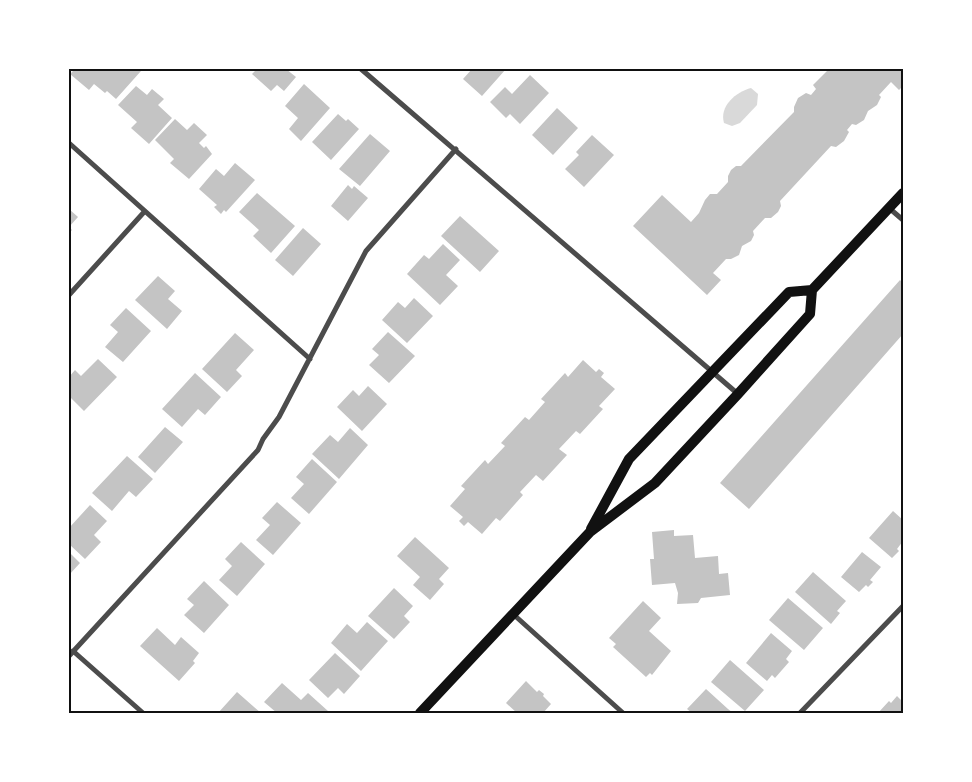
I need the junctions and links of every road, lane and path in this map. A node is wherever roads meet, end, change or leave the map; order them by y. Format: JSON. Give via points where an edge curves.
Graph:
{"nodes":[{"id":1,"x":361,"y":69,"type":"edge"},
{"id":2,"x":69,"y":142,"type":"edge"},
{"id":3,"x":456,"y":149,"type":"junction"},
{"id":4,"x":903,"y":193,"type":"edge"},
{"id":5,"x":889,"y":208,"type":"junction"},
{"id":6,"x":145,"y":211,"type":"junction"},
{"id":7,"x":903,"y":220,"type":"edge"},
{"id":8,"x":812,"y":290,"type":"junction"},
{"id":9,"x":69,"y":295,"type":"edge"},
{"id":10,"x":310,"y":359,"type":"junction"},
{"id":11,"x":713,"y":371,"type":"junction"},
{"id":12,"x":738,"y":394,"type":"junction"},
{"id":13,"x":590,"y":532,"type":"junction"},
{"id":14,"x":903,"y":606,"type":"edge"},
{"id":15,"x":512,"y":614,"type":"junction"},
{"id":16,"x":73,"y":651,"type":"junction"},
{"id":17,"x":69,"y":656,"type":"edge"},
{"id":18,"x":143,"y":713,"type":"edge"},
{"id":19,"x":420,"y":713,"type":"edge"},
{"id":20,"x":623,"y":713,"type":"edge"},
{"id":21,"x":800,"y":713,"type":"edge"}],
"edges":[{"from":1,"to":3,"type":"street"},
{"from":2,"to":6,"type":"street"},
{"from":3,"to":10,"type":"street","via":[[366,251]]},
{"from":3,"to":11,"type":"street"},
{"from":4,"to":5,"type":"main road"},
{"from":5,"to":7,"type":"street"},
{"from":5,"to":8,"type":"main road"},
{"from":6,"to":9,"type":"street"},
{"from":6,"to":10,"type":"street"},
{"from":8,"to":11,"type":"main road","via":[[789,292]]},
{"from":8,"to":12,"type":"main road","via":[[810,314]]},
{"from":10,"to":16,"type":"street","via":[[258,450]]},
{"from":11,"to":12,"type":"street"},
{"from":11,"to":13,"type":"main road","via":[[629,459]]},
{"from":12,"to":13,"type":"main road","via":[[655,483]]},
{"from":13,"to":15,"type":"main road"},
{"from":14,"to":21,"type":"street"},
{"from":15,"to":19,"type":"main road"},
{"from":15,"to":20,"type":"street"},
{"from":16,"to":17,"type":"street"},
{"from":16,"to":18,"type":"street"}]}
